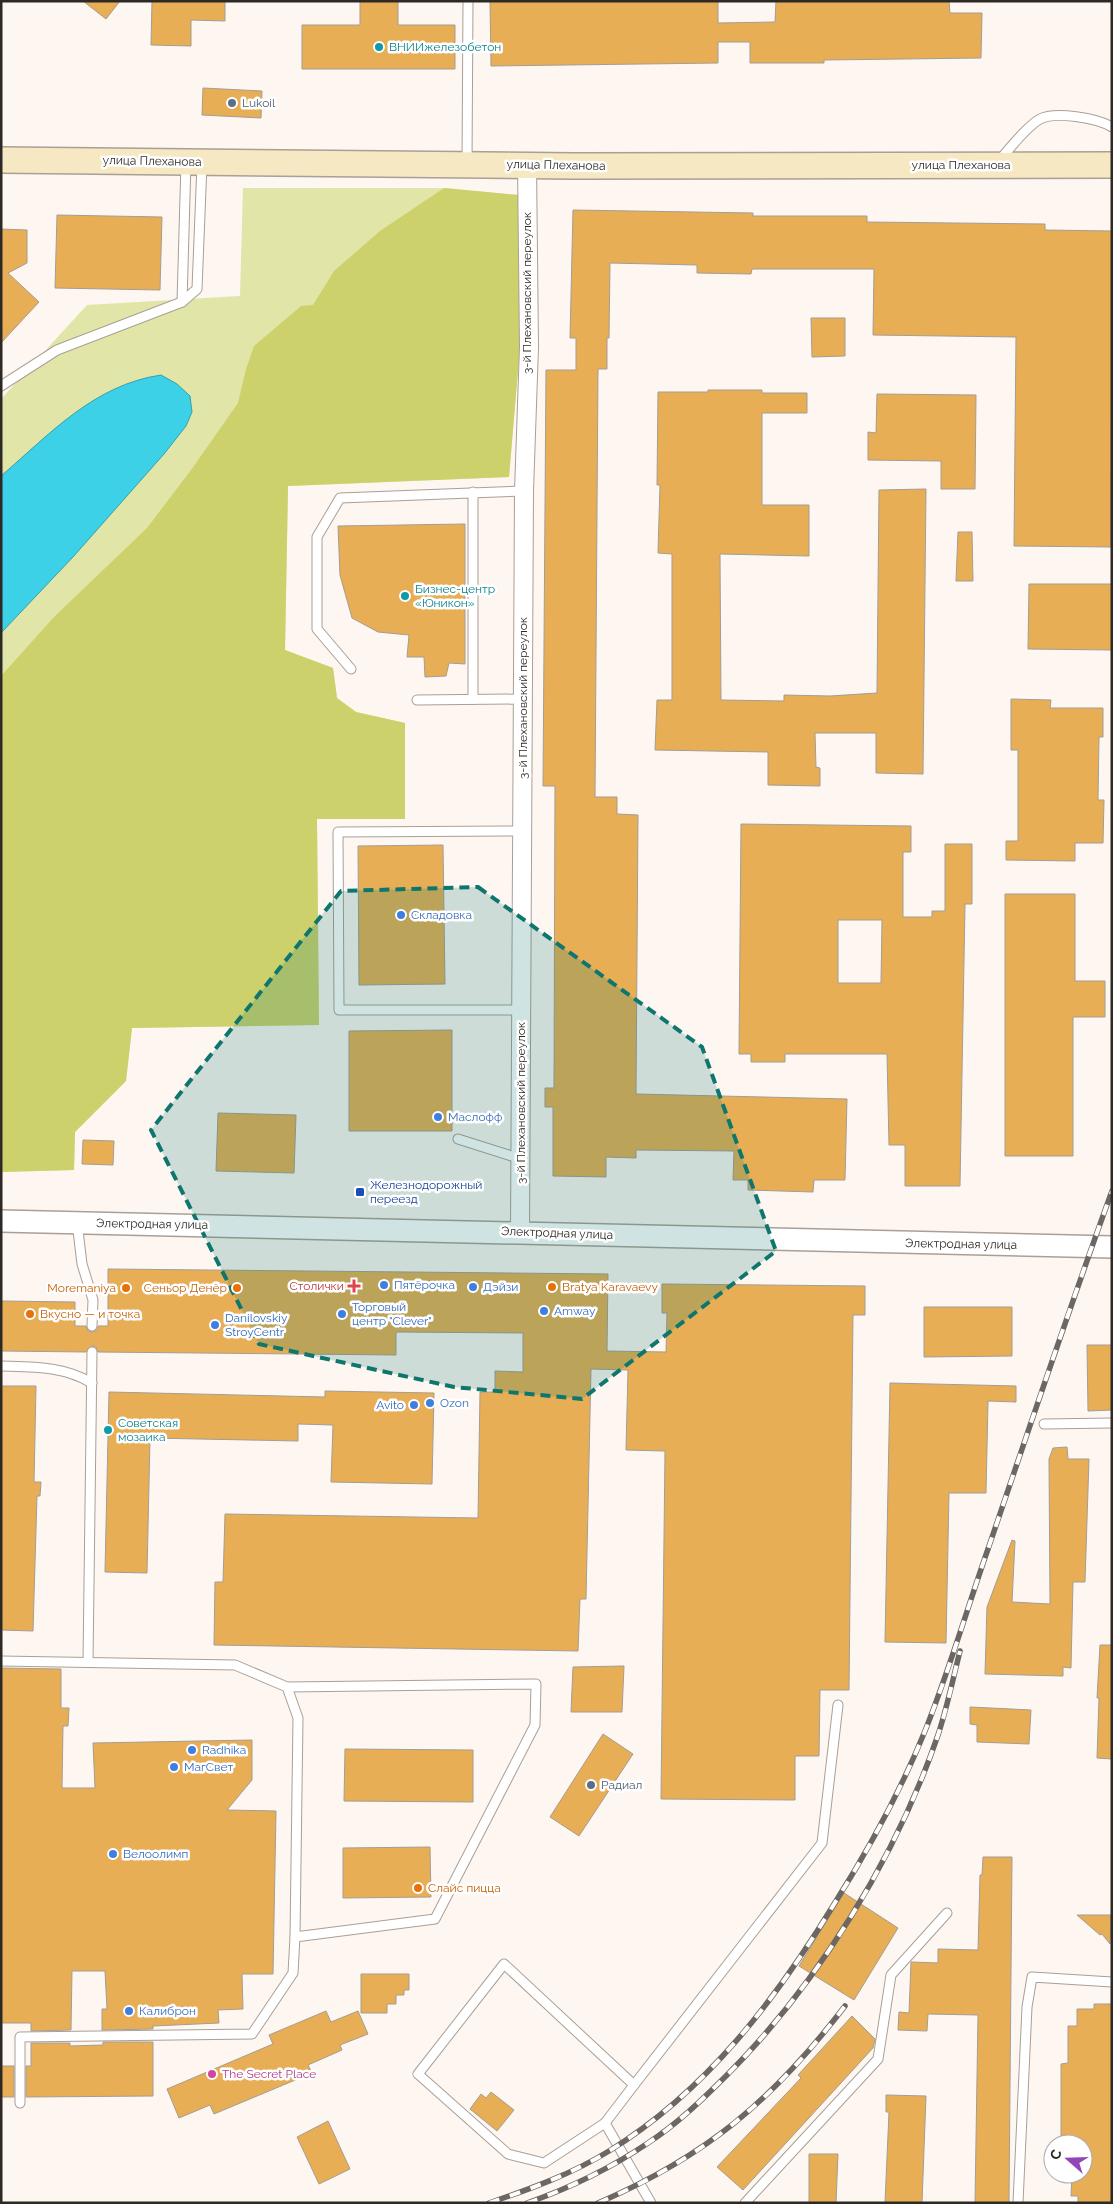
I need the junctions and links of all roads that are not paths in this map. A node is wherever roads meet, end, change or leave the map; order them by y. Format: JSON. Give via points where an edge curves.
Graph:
{"nodes":[{"id":1,"x":468,"y":1,"type":"edge"},
{"id":2,"x":1112,"y":127,"type":"edge"},
{"id":3,"x":1,"y":160,"type":"edge"},
{"id":4,"x":194,"y":162,"type":"junction"},
{"id":5,"x":466,"y":164,"type":"junction"},
{"id":6,"x":527,"y":164,"type":"junction"},
{"id":7,"x":996,"y":165,"type":"junction"},
{"id":8,"x":1112,"y":165,"type":"edge"},
{"id":9,"x":182,"y":302,"type":"junction"},
{"id":10,"x":1,"y":386,"type":"edge"},
{"id":11,"x":524,"y":490,"type":"junction"},
{"id":12,"x":473,"y":492,"type":"junction"},
{"id":13,"x":351,"y":669,"type":"dead end"},
{"id":14,"x":473,"y":699,"type":"junction"},
{"id":15,"x":523,"y":699,"type":"junction"},
{"id":16,"x":416,"y":700,"type":"dead end"},
{"id":17,"x":522,"y":831,"type":"junction"},
{"id":18,"x":521,"y":1010,"type":"junction"},
{"id":19,"x":458,"y":1139,"type":"dead end"},
{"id":20,"x":521,"y":1159,"type":"junction"},
{"id":21,"x":1,"y":1221,"type":"edge"},
{"id":22,"x":77,"y":1222,"type":"junction"},
{"id":23,"x":520,"y":1232,"type":"junction"},
{"id":24,"x":1112,"y":1247,"type":"edge"},
{"id":25,"x":92,"y":1326,"type":"dead end"},
{"id":26,"x":92,"y":1352,"type":"dead end"},
{"id":27,"x":1,"y":1366,"type":"edge"},
{"id":28,"x":92,"y":1383,"type":"junction"},
{"id":29,"x":1112,"y":1423,"type":"edge"},
{"id":30,"x":1044,"y":1424,"type":"dead end"},
{"id":31,"x":1,"y":1661,"type":"edge"},
{"id":32,"x":88,"y":1662,"type":"junction"},
{"id":33,"x":287,"y":1687,"type":"junction"},
{"id":34,"x":838,"y":1705,"type":"dead end"},
{"id":35,"x":947,"y":1913,"type":"dead end"},
{"id":36,"x":295,"y":1937,"type":"junction"},
{"id":37,"x":1112,"y":1982,"type":"edge"},
{"id":38,"x":634,"y":2084,"type":"junction"},
{"id":39,"x":20,"y":2103,"type":"dead end"},
{"id":40,"x":605,"y":2123,"type":"junction"},
{"id":41,"x":651,"y":2203,"type":"edge"},
{"id":42,"x":745,"y":2203,"type":"edge"},
{"id":43,"x":1018,"y":2203,"type":"edge"}],
"edges":[{"from":1,"to":5,"type":"lane"},
{"from":2,"to":7,"type":"lane","via":[[1067,115],[1040,118],[1013,143]]},
{"from":3,"to":4,"type":"main road","name":"улица Плеханова"},
{"from":4,"to":5,"type":"main road","name":"улица Плеханова"},
{"from":4,"to":9,"type":"lane"},
{"from":4,"to":9,"type":"lane","via":[[197,289]]},
{"from":5,"to":6,"type":"main road","name":"улица Плеханова"},
{"from":6,"to":7,"type":"main road","name":"улица Плеханова"},
{"from":6,"to":11,"type":"street","name":"3-й Плехановский переулок","via":[[528,347]]},
{"from":7,"to":8,"type":"main road","name":"улица Плеханова"},
{"from":9,"to":10,"type":"lane","via":[[57,350]]},
{"from":11,"to":12,"type":"lane"},
{"from":11,"to":15,"type":"street","name":"3-й Плехановский переулок"},
{"from":12,"to":13,"type":"lane","via":[[340,498],[317,537],[317,629]]},
{"from":12,"to":14,"type":"lane"},
{"from":14,"to":15,"type":"lane"},
{"from":14,"to":16,"type":"lane"},
{"from":15,"to":17,"type":"street","name":"3-й Плехановский переулок"},
{"from":17,"to":18,"type":"street","name":"3-й Плехановский переулок"},
{"from":17,"to":18,"type":"lane","via":[[338,832],[339,1010]]},
{"from":18,"to":20,"type":"street","name":"3-й Плехановский переулок"},
{"from":19,"to":20,"type":"lane"},
{"from":20,"to":23,"type":"street","name":"3-й Плехановский переулок"},
{"from":21,"to":22,"type":"street","name":"Электродная улица"},
{"from":22,"to":23,"type":"street","name":"Электродная улица"},
{"from":22,"to":25,"type":"lane","via":[[82,1264],[93,1300]]},
{"from":23,"to":24,"type":"street","name":"Электродная улица"},
{"from":26,"to":28,"type":"lane"},
{"from":27,"to":28,"type":"lane","via":[[51,1367]]},
{"from":28,"to":32,"type":"lane"},
{"from":29,"to":30,"type":"lane"},
{"from":31,"to":32,"type":"lane"},
{"from":32,"to":33,"type":"lane","via":[[235,1665]]},
{"from":33,"to":36,"type":"lane","via":[[298,1718]]},
{"from":33,"to":36,"type":"lane","via":[[536,1684],[535,1725],[435,1920]]},
{"from":34,"to":38,"type":"lane","via":[[822,1843]]},
{"from":35,"to":42,"type":"lane","via":[[891,1975],[878,2059]]},
{"from":36,"to":39,"type":"lane","via":[[293,1973],[252,2034],[20,2037]]},
{"from":37,"to":43,"type":"lane","via":[[1032,1977],[1027,2007]]},
{"from":38,"to":40,"type":"lane"},
{"from":38,"to":40,"type":"lane","via":[[504,1964],[418,2074],[508,2154],[544,2163]]},
{"from":40,"to":41,"type":"lane"}]}
